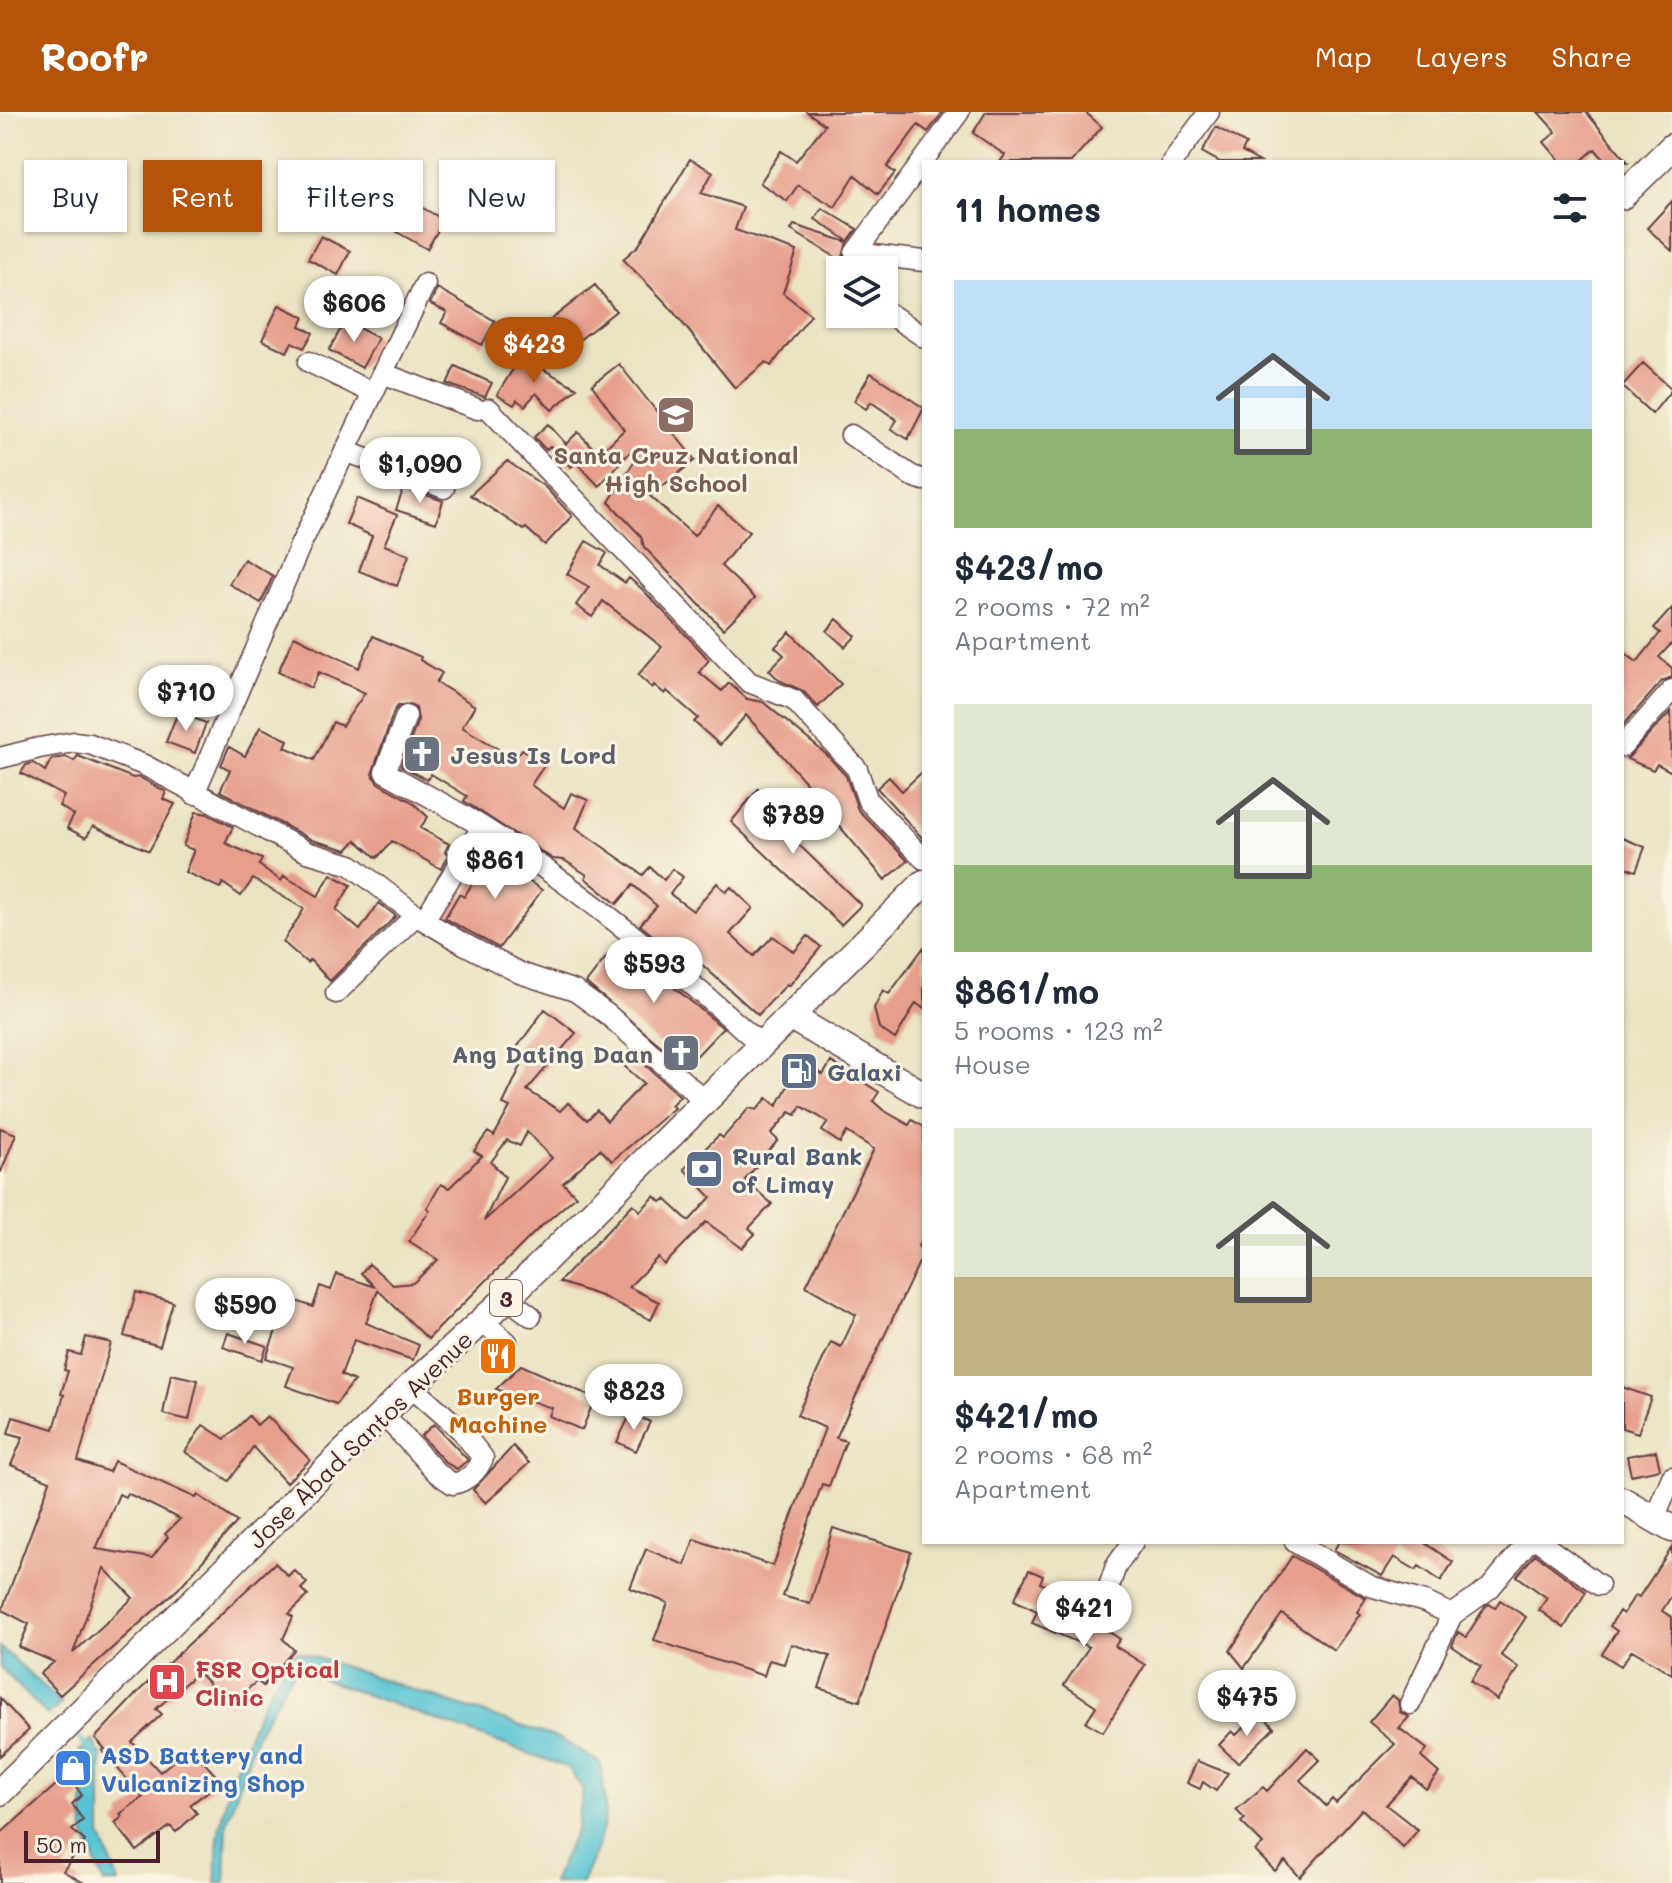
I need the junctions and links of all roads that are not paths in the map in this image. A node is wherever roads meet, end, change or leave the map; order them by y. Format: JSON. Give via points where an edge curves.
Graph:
{"nodes":[{"id":1,"x":959,"y":112,"type":"edge"},
{"id":2,"x":1209,"y":112,"type":"edge"},
{"id":3,"x":1672,"y":147,"type":"edge"},
{"id":4,"x":924,"y":160,"type":"edge"},
{"id":5,"x":1173,"y":160,"type":"edge"},
{"id":6,"x":922,"y":162,"type":"edge"},
{"id":7,"x":1624,"y":194,"type":"edge"},
{"id":8,"x":922,"y":261,"type":"edge"},
{"id":9,"x":425,"y":284,"type":"dead end"},
{"id":10,"x":898,"y":319,"type":"edge"},
{"id":11,"x":922,"y":336,"type":"edge"},
{"id":12,"x":309,"y":362,"type":"dead end"},
{"id":13,"x":382,"y":373,"type":"junction"},
{"id":14,"x":373,"y":393,"type":"junction"},
{"id":15,"x":851,"y":435,"type":"dead end"},
{"id":16,"x":345,"y":451,"type":"junction"},
{"id":17,"x":922,"y":479,"type":"edge"},
{"id":18,"x":444,"y":488,"type":"dead end"},
{"id":19,"x":1672,"y":690,"type":"edge"},
{"id":20,"x":406,"y":716,"type":"dead end"},
{"id":21,"x":1624,"y":745,"type":"edge"},
{"id":22,"x":0,"y":758,"type":"edge"},
{"id":23,"x":194,"y":794,"type":"junction"},
{"id":24,"x":482,"y":827,"type":"junction"},
{"id":25,"x":922,"y":857,"type":"edge"},
{"id":26,"x":922,"y":885,"type":"edge"},
{"id":27,"x":420,"y":918,"type":"junction"},
{"id":28,"x":336,"y":993,"type":"dead end"},
{"id":29,"x":791,"y":1017,"type":"junction"},
{"id":30,"x":761,"y":1045,"type":"junction"},
{"id":31,"x":922,"y":1094,"type":"edge"},
{"id":32,"x":704,"y":1100,"type":"junction"},
{"id":33,"x":507,"y":1298,"type":"junction"},
{"id":34,"x":531,"y":1316,"type":"dead end"},
{"id":35,"x":482,"y":1321,"type":"junction"},
{"id":36,"x":507,"y":1342,"type":"dead end"},
{"id":37,"x":411,"y":1386,"type":"junction"},
{"id":38,"x":383,"y":1414,"type":"junction"},
{"id":39,"x":1672,"y":1477,"type":"edge"},
{"id":40,"x":1624,"y":1501,"type":"edge"},
{"id":41,"x":1663,"y":1524,"type":"edge"},
{"id":42,"x":1132,"y":1544,"type":"edge"},
{"id":43,"x":1298,"y":1544,"type":"edge"},
{"id":44,"x":1526,"y":1544,"type":"edge"},
{"id":45,"x":1543,"y":1544,"type":"edge"},
{"id":46,"x":1599,"y":1585,"type":"dead end"},
{"id":47,"x":1103,"y":1604,"type":"dead end"},
{"id":48,"x":1452,"y":1615,"type":"junction"},
{"id":49,"x":1410,"y":1704,"type":"dead end"},
{"id":50,"x":0,"y":1792,"type":"edge"}],
"edges":[{"from":1,"to":4,"type":"street"},
{"from":2,"to":5,"type":"street"},
{"from":3,"to":7,"type":"main road"},
{"from":6,"to":8,"type":"street","via":[[855,253]]},
{"from":9,"to":13,"type":"street"},
{"from":10,"to":11,"type":"street"},
{"from":12,"to":14,"type":"street"},
{"from":13,"to":14,"type":"street"},
{"from":13,"to":25,"type":"street","via":[[483,409],[749,682],[794,700],[857,769],[868,801]]},
{"from":14,"to":16,"type":"street"},
{"from":15,"to":17,"type":"street"},
{"from":16,"to":18,"type":"street"},
{"from":16,"to":23,"type":"street"},
{"from":19,"to":21,"type":"street"},
{"from":20,"to":24,"type":"street","via":[[385,772]]},
{"from":22,"to":23,"type":"street","via":[[90,744],[144,765]]},
{"from":23,"to":27,"type":"street","via":[[307,852],[351,865]]},
{"from":24,"to":27,"type":"street"},
{"from":24,"to":30,"type":"street","via":[[650,949]]},
{"from":26,"to":29,"type":"main road","name":"Jose Abad Santos Avenue","number":"3"},
{"from":27,"to":28,"type":"street"},
{"from":27,"to":32,"type":"street","via":[[520,973],[575,991]]},
{"from":29,"to":30,"type":"main road","name":"Jose Abad Santos Avenue","number":"3"},
{"from":29,"to":31,"type":"main road"},
{"from":30,"to":32,"type":"main road","name":"Jose Abad Santos Avenue","number":"3"},
{"from":32,"to":33,"type":"main road","name":"Jose Abad Santos Avenue","number":"3"},
{"from":33,"to":34,"type":"street"},
{"from":33,"to":35,"type":"main road","name":"Jose Abad Santos Avenue","number":"3"},
{"from":35,"to":36,"type":"street"},
{"from":35,"to":37,"type":"main road","name":"Jose Abad Santos Avenue","number":"3"},
{"from":37,"to":38,"type":"main road","name":"Jose Abad Santos Avenue","number":"3"},
{"from":37,"to":38,"type":"street","via":[[461,1430],[483,1458],[480,1467],[453,1484]]},
{"from":38,"to":50,"type":"main road","name":"Jose Abad Santos Avenue","number":"3"},
{"from":39,"to":41,"type":"street"},
{"from":40,"to":41,"type":"main road"},
{"from":42,"to":47,"type":"street","via":[[1116,1566]]},
{"from":43,"to":48,"type":"street","via":[[1370,1586]]},
{"from":44,"to":48,"type":"street","via":[[1490,1588]]},
{"from":45,"to":46,"type":"street"},
{"from":48,"to":49,"type":"street"}]}
